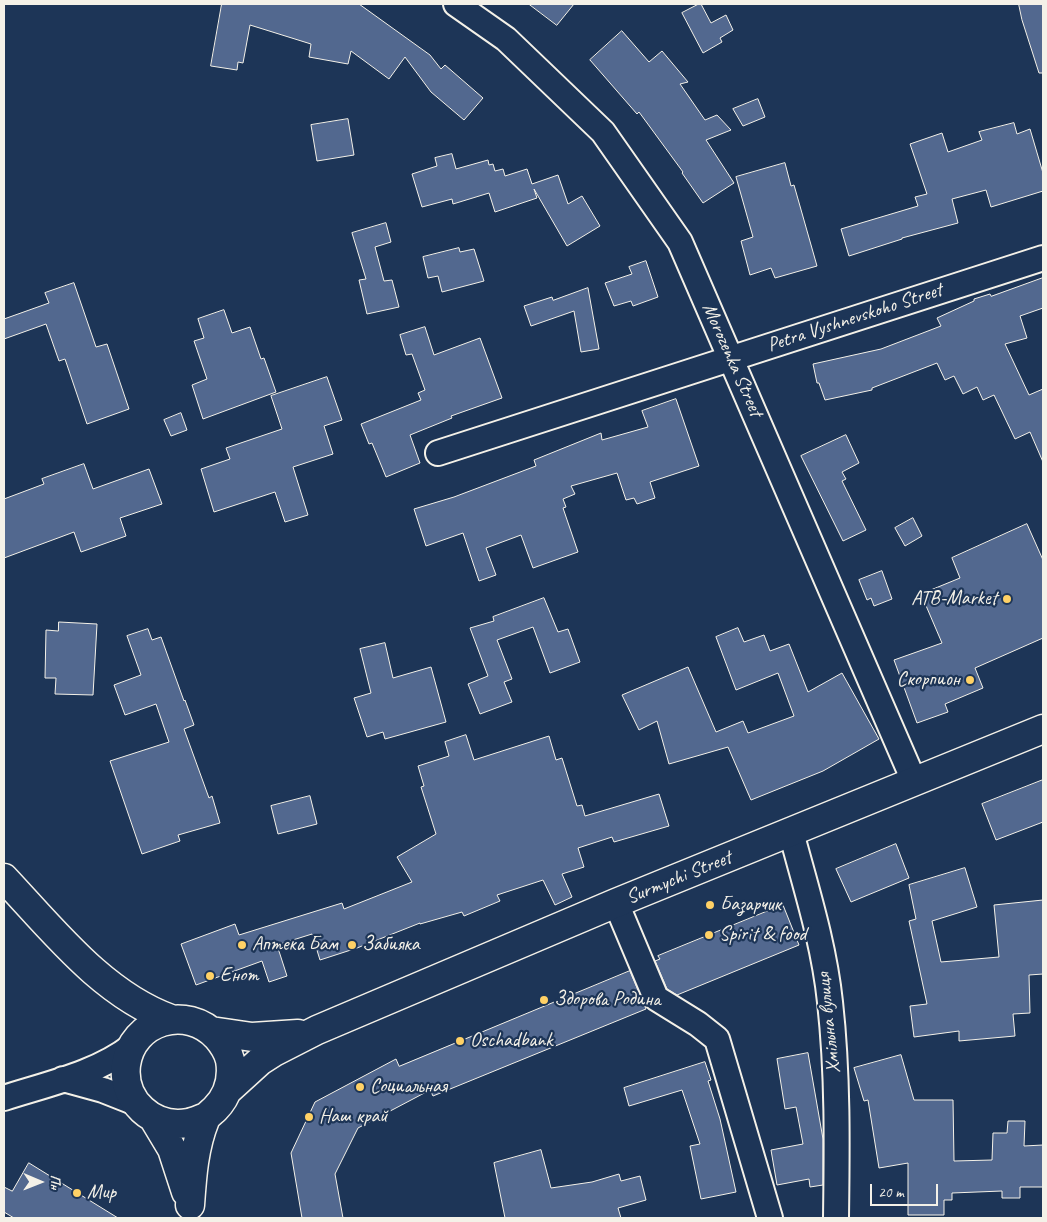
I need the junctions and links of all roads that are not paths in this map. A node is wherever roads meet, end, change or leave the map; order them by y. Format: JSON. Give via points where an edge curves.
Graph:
{"nodes":[{"id":1,"x":456,"y":4,"type":"edge"},
{"id":2,"x":1043,"y":258,"type":"edge"},
{"id":3,"x":732,"y":358,"type":"junction"},
{"id":4,"x":438,"y":453,"type":"dead end"},
{"id":5,"x":1043,"y":729,"type":"edge"},
{"id":6,"x":914,"y":781,"type":"junction"},
{"id":7,"x":791,"y":832,"type":"junction"},
{"id":8,"x":4,"y":878,"type":"edge"},
{"id":9,"x":616,"y":903,"type":"junction"},
{"id":10,"x":98,"y":975,"type":"junction"},
{"id":11,"x":171,"y":1019,"type":"junction"},
{"id":12,"x":211,"y":1030,"type":"junction"},
{"id":13,"x":317,"y":1030,"type":"junction"},
{"id":14,"x":132,"y":1046,"type":"junction"},
{"id":15,"x":63,"y":1079,"type":"junction"},
{"id":16,"x":227,"y":1091,"type":"junction"},
{"id":17,"x":4,"y":1098,"type":"edge"},
{"id":18,"x":145,"y":1111,"type":"junction"},
{"id":19,"x":206,"y":1117,"type":"junction"},
{"id":20,"x":190,"y":1212,"type":"edge"},
{"id":21,"x":770,"y":1218,"type":"edge"},
{"id":22,"x":836,"y":1218,"type":"edge"}],
"edges":[{"from":1,"to":3,"type":"street","name":"Morozenka Street","via":[[506,39],[603,132],[680,242]]},
{"from":2,"to":3,"type":"street","name":"Petra Vyshnevskoho Street"},
{"from":3,"to":4,"type":"street","name":"Petra Vyshnevskoho Street"},
{"from":3,"to":6,"type":"street","name":"Morozenka Street"},
{"from":5,"to":6,"type":"main road","name":"Surmychi Street"},
{"from":6,"to":7,"type":"main road","name":"Surmychi Street"},
{"from":7,"to":9,"type":"main road","name":"Surmychi Street"},
{"from":7,"to":22,"type":"street","name":"Хмільна вулиця","via":[[819,937],[830,1001],[835,1075]]},
{"from":8,"to":10,"type":"main road"},
{"from":9,"to":13,"type":"main road","name":"Surmychi Street"},
{"from":9,"to":21,"type":"street","via":[[656,998],[717,1039]]},
{"from":10,"to":11,"type":"main road","via":[[138,1004]]},
{"from":10,"to":14,"type":"main road","via":[[121,1009]]},
{"from":11,"to":12,"type":"main road","via":[[192,1021]]},
{"from":11,"to":14,"type":"main road","via":[[155,1024]]},
{"from":12,"to":13,"type":"main road","via":[[252,1038]]},
{"from":12,"to":16,"type":"main road","via":[[223,1043],[229,1058],[231,1075]]},
{"from":13,"to":16,"type":"main road","via":[[260,1061]]},
{"from":14,"to":15,"type":"street","via":[[106,1063]]},
{"from":14,"to":18,"type":"main road","via":[[127,1058],[129,1089]]},
{"from":15,"to":17,"type":"street"},
{"from":15,"to":18,"type":"street","via":[[102,1090]]},
{"from":16,"to":19,"type":"main road","via":[[215,1110]]},
{"from":18,"to":19,"type":"main road","via":[[171,1124],[189,1123]]},
{"from":18,"to":20,"type":"main road","via":[[172,1149]]},
{"from":19,"to":20,"type":"main road","via":[[195,1150]]}]}
